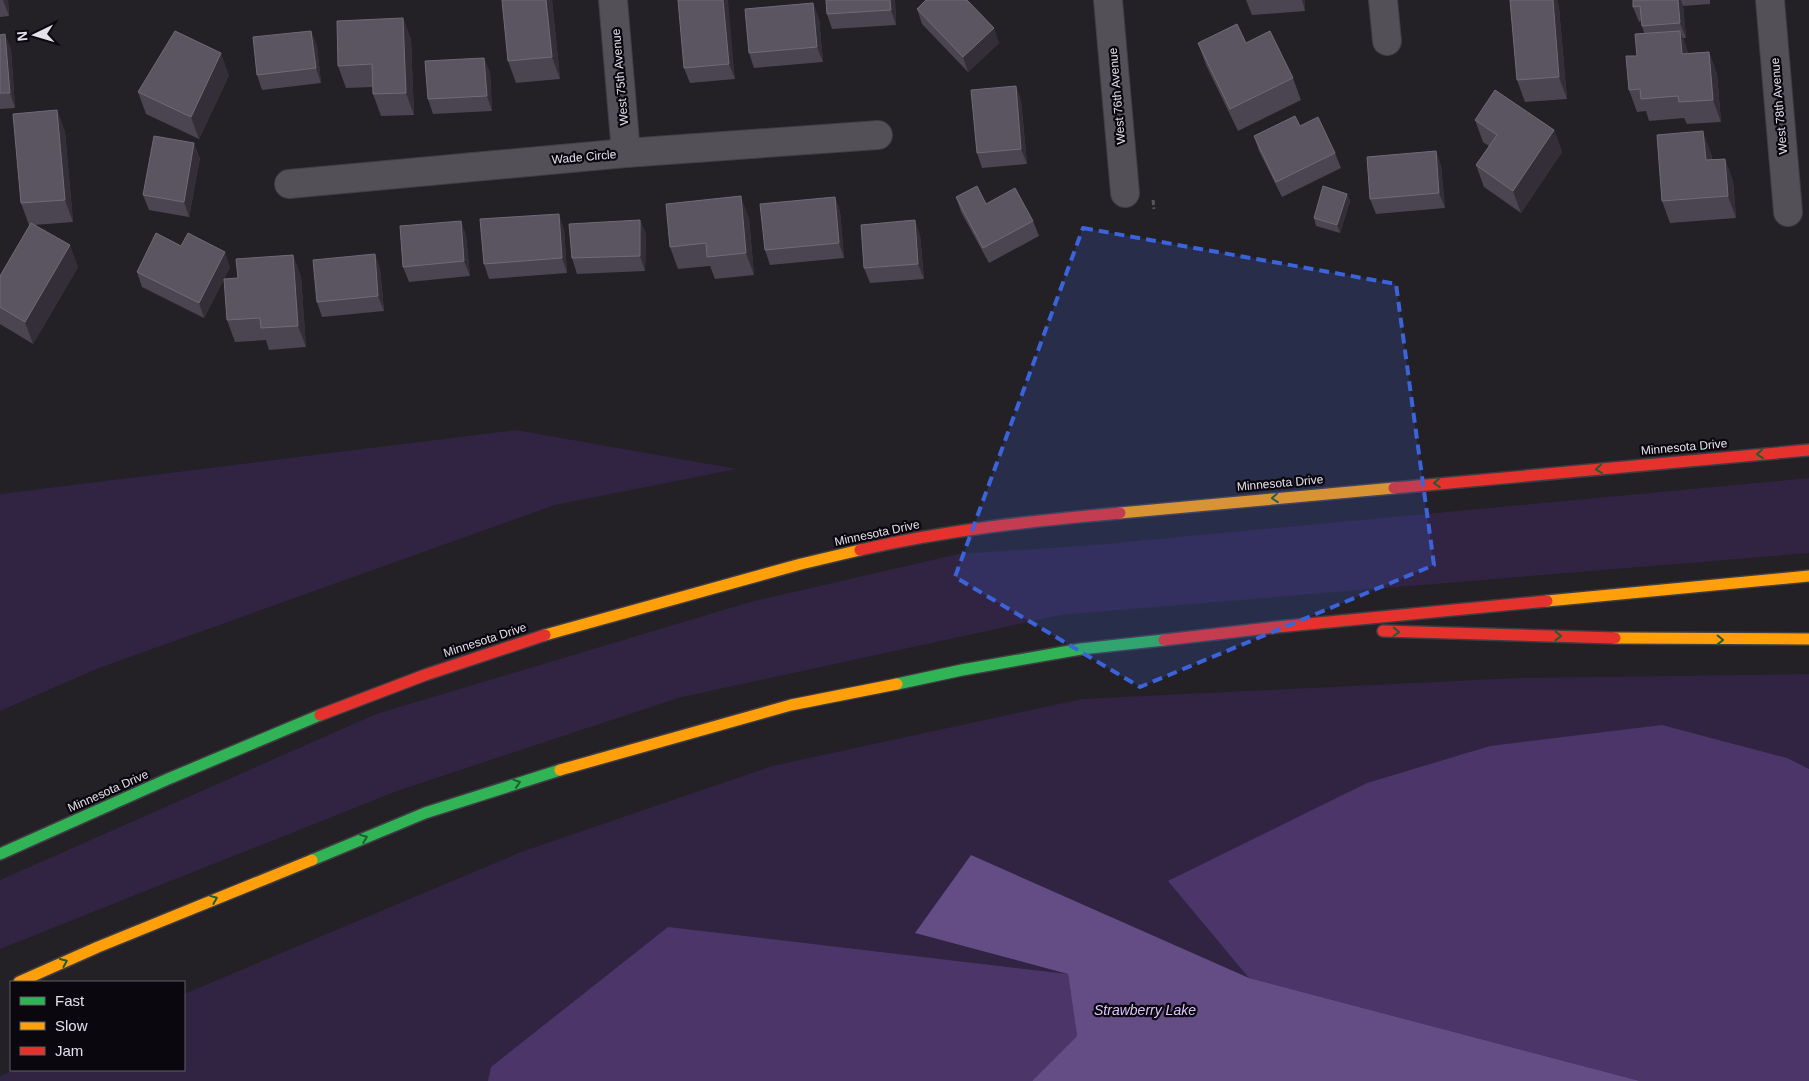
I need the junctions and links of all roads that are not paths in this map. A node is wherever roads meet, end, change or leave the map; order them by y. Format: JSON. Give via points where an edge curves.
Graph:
{"nodes":[{"id":1,"x":613,"y":0,"type":"edge"},
{"id":2,"x":1108,"y":0,"type":"edge"},
{"id":3,"x":1383,"y":0,"type":"edge"},
{"id":4,"x":1770,"y":0,"type":"edge"},
{"id":5,"x":1387,"y":41,"type":"dead end"},
{"id":6,"x":878,"y":134,"type":"dead end"},
{"id":7,"x":626,"y":153,"type":"junction"},
{"id":8,"x":290,"y":184,"type":"dead end"},
{"id":9,"x":1125,"y":192,"type":"dead end"},
{"id":10,"x":1788,"y":212,"type":"dead end"},
{"id":11,"x":1809,"y":450,"type":"edge"},
{"id":12,"x":1809,"y":576,"type":"edge"},
{"id":13,"x":1277,"y":627,"type":"junction"},
{"id":14,"x":1809,"y":639,"type":"edge"},
{"id":15,"x":0,"y":854,"type":"edge"},
{"id":16,"x":21,"y":981,"type":"edge"}],
"edges":[{"from":1,"to":7,"type":"street","name":"West 75th Avenue"},
{"from":2,"to":9,"type":"street","name":"West 76th Avenue"},
{"from":3,"to":5,"type":"street"},
{"from":4,"to":10,"type":"street","name":"West 78th Avenue"},
{"from":6,"to":7,"type":"street","name":"Wade Circle"},
{"from":7,"to":8,"type":"street","name":"Wade Circle"},
{"from":11,"to":15,"type":"highway","name":"Minnesota Drive","one_way":true,"via":[[1018,522],[898,542],[801,564],[554,632],[425,675],[318,714]]},
{"from":12,"to":13,"type":"highway"},
{"from":13,"to":14,"type":"highway","one_way":true,"via":[[1473,635]]},
{"from":16,"to":13,"type":"highway","one_way":true,"via":[[425,812],[594,759],[791,705],[962,670],[1081,648]]}]}
